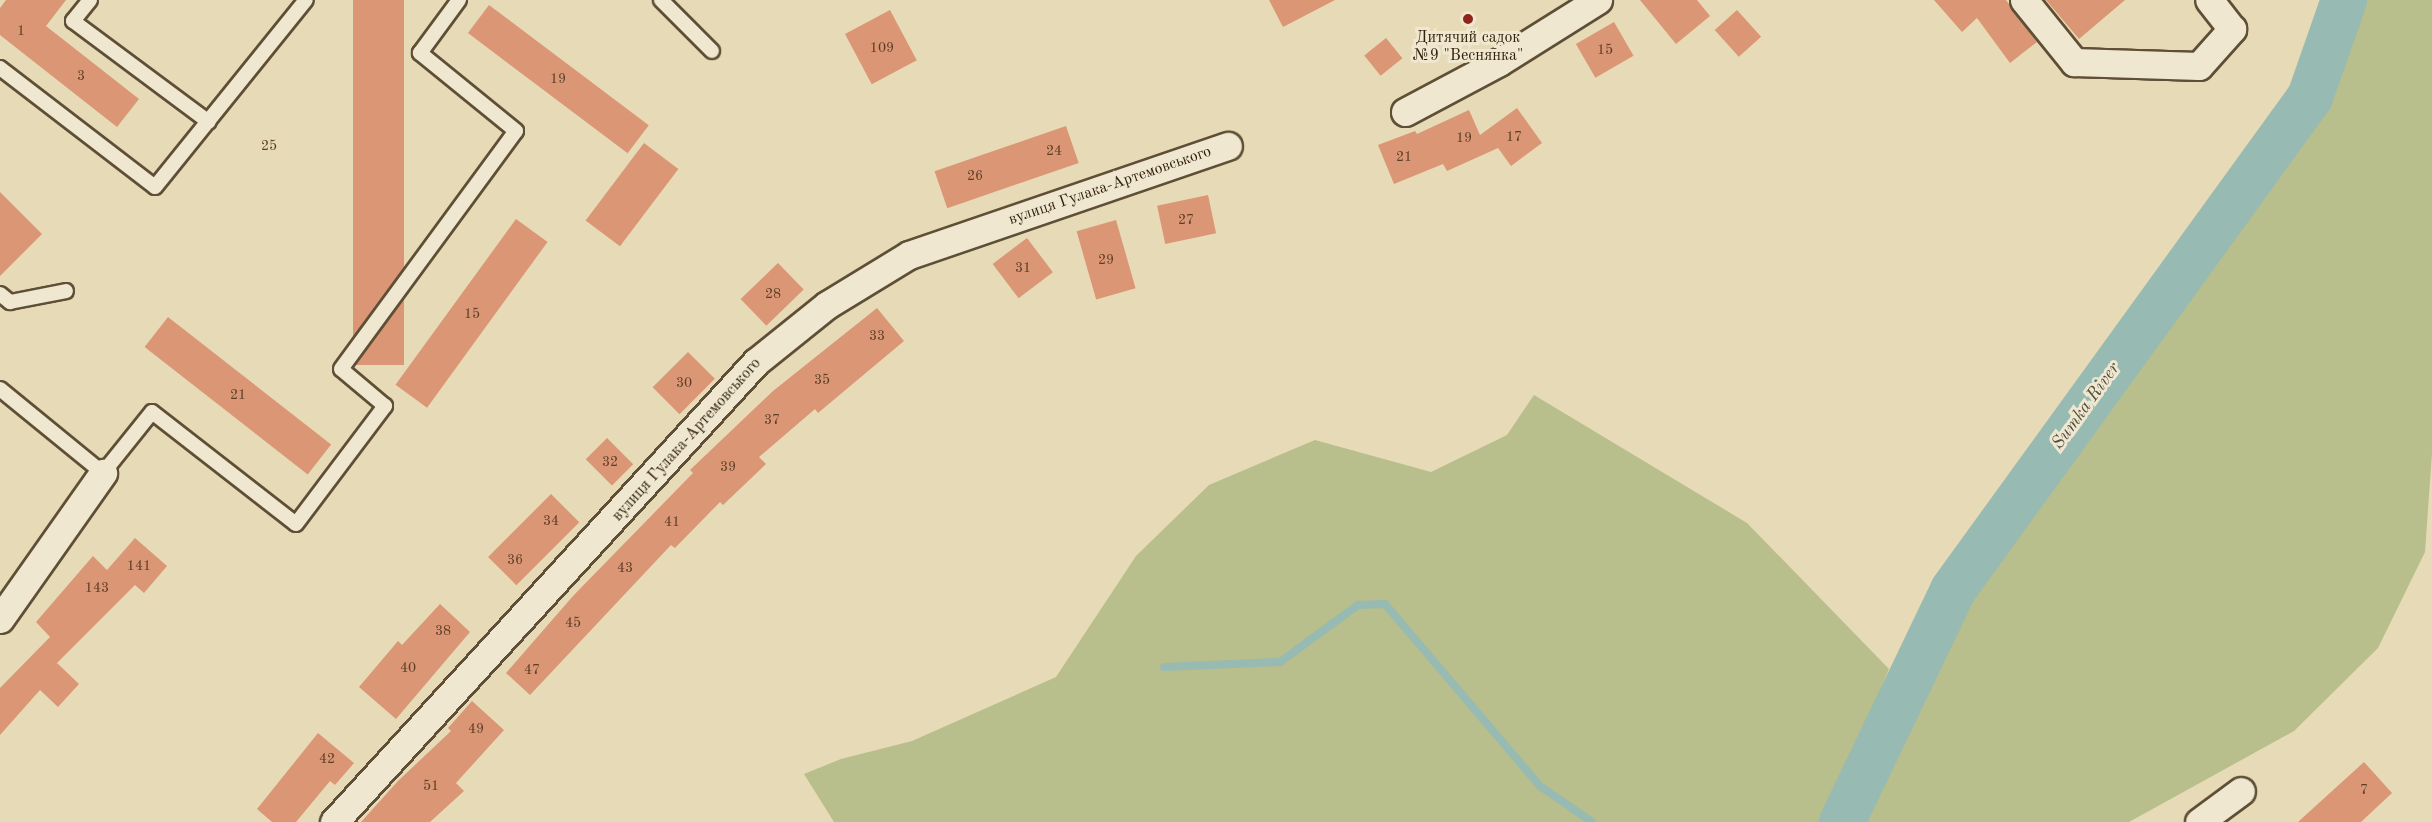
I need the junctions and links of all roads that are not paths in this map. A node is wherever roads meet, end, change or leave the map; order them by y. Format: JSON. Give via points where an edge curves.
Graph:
{"nodes":[{"id":1,"x":90,"y":0,"type":"edge"},
{"id":2,"x":306,"y":0,"type":"edge"},
{"id":3,"x":459,"y":0,"type":"edge"},
{"id":4,"x":661,"y":0,"type":"edge"},
{"id":5,"x":1598,"y":0,"type":"edge"},
{"id":6,"x":2024,"y":0,"type":"edge"},
{"id":7,"x":2209,"y":0,"type":"edge"},
{"id":8,"x":712,"y":51,"type":"dead end"},
{"id":9,"x":0,"y":68,"type":"edge"},
{"id":10,"x":1405,"y":112,"type":"dead end"},
{"id":11,"x":209,"y":122,"type":"junction"},
{"id":12,"x":1228,"y":146,"type":"dead end"},
{"id":13,"x":66,"y":291,"type":"dead end"},
{"id":14,"x":0,"y":294,"type":"edge"},
{"id":15,"x":0,"y":390,"type":"edge"},
{"id":16,"x":103,"y":474,"type":"junction"},
{"id":17,"x":0,"y":620,"type":"edge"},
{"id":18,"x":2241,"y":791,"type":"dead end"},
{"id":19,"x":334,"y":822,"type":"edge"},
{"id":20,"x":2199,"y":822,"type":"edge"}],
"edges":[{"from":1,"to":11,"type":"lane","via":[[73,21]]},
{"from":2,"to":11,"type":"lane"},
{"from":3,"to":16,"type":"lane","via":[[420,53],[516,131],[341,369],[385,406],[296,524],[152,412]]},
{"from":4,"to":8,"type":"lane"},
{"from":5,"to":10,"type":"street","via":[[1499,62]]},
{"from":6,"to":7,"type":"street","via":[[2074,62],[2199,66],[2232,29]]},
{"from":9,"to":11,"type":"lane","via":[[155,187]]},
{"from":12,"to":19,"type":"street","name":"вулиця Гулака-Артемовського","via":[[909,255],[827,305],[756,362]]},
{"from":13,"to":14,"type":"lane","via":[[10,302]]},
{"from":15,"to":16,"type":"lane"},
{"from":16,"to":17,"type":"street"},
{"from":18,"to":20,"type":"street"}]}
